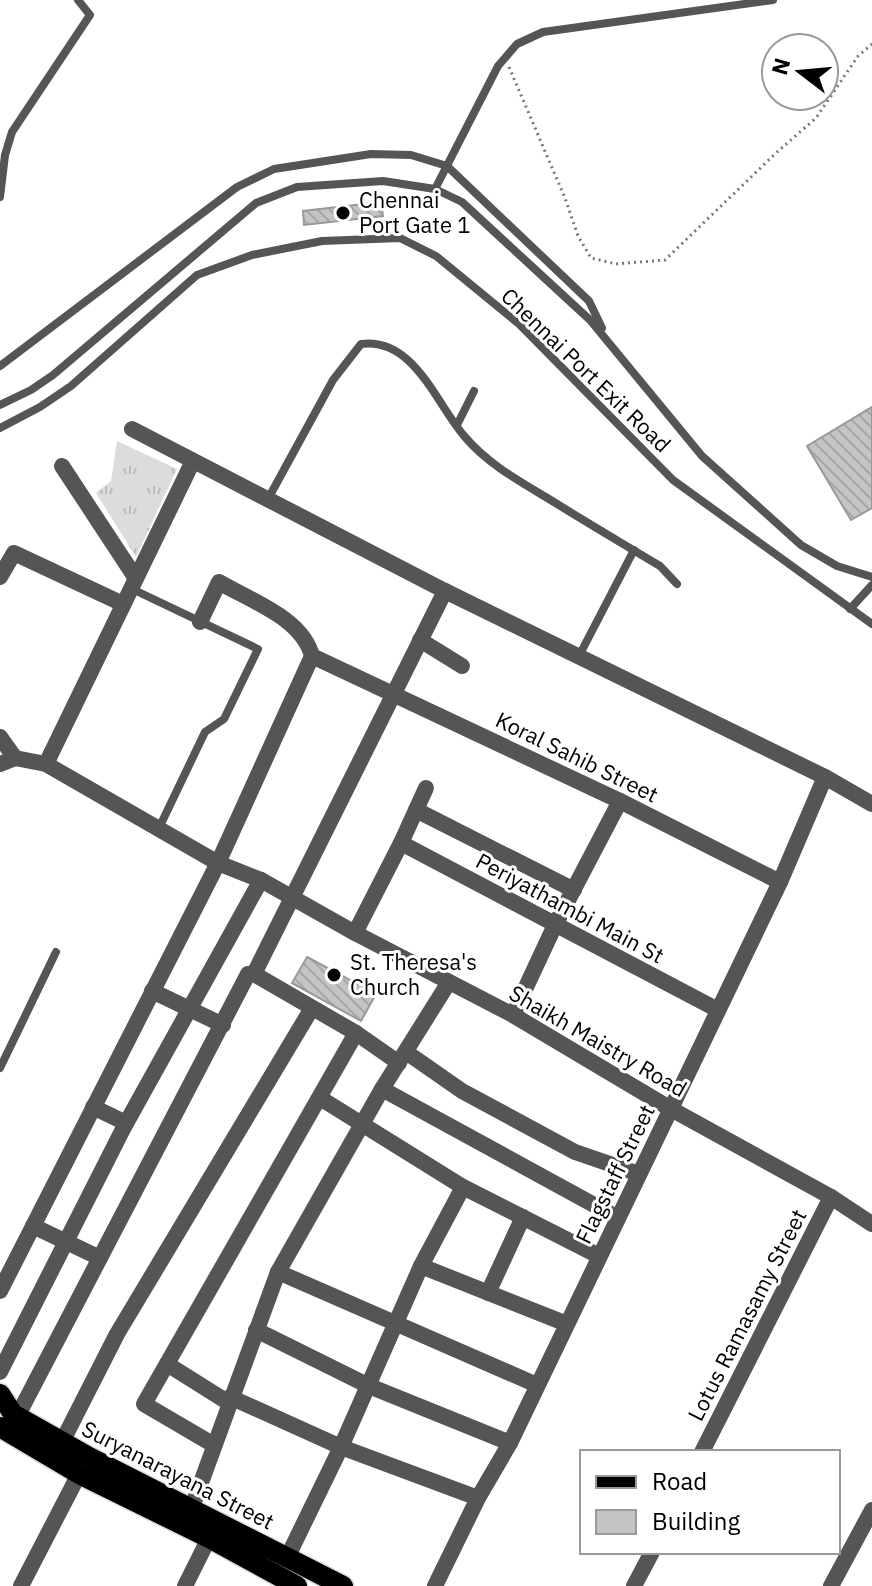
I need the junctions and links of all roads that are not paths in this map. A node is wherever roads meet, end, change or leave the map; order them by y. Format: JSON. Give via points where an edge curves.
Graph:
{"nodes":[{"id":1,"x":78,"y":0,"type":"edge"},
{"id":2,"x":773,"y":0,"type":"edge"},
{"id":3,"x":447,"y":166,"type":"junction"},
{"id":4,"x":435,"y":189,"type":"junction"},
{"id":5,"x":0,"y":197,"type":"edge"},
{"id":6,"x":607,"y":340,"type":"junction"},
{"id":7,"x":0,"y":366,"type":"edge"},
{"id":8,"x":474,"y":391,"type":"dead end"},
{"id":9,"x":0,"y":405,"type":"edge"},
{"id":10,"x":457,"y":425,"type":"junction"},
{"id":11,"x":0,"y":428,"type":"edge"},
{"id":12,"x":132,"y":429,"type":"dead end"},
{"id":13,"x":193,"y":461,"type":"junction"},
{"id":14,"x":62,"y":466,"type":"dead end"},
{"id":15,"x":268,"y":500,"type":"junction"},
{"id":16,"x":634,"y":550,"type":"junction"},
{"id":17,"x":0,"y":577,"type":"edge"},
{"id":18,"x":872,"y":577,"type":"edge"},
{"id":19,"x":133,"y":583,"type":"junction"},
{"id":20,"x":677,"y":584,"type":"dead end"},
{"id":21,"x":872,"y":585,"type":"edge"},
{"id":22,"x":445,"y":591,"type":"junction"},
{"id":23,"x":123,"y":604,"type":"junction"},
{"id":24,"x":850,"y":609,"type":"junction"},
{"id":25,"x":200,"y":622,"type":"junction"},
{"id":26,"x":872,"y":624,"type":"edge"},
{"id":27,"x":420,"y":640,"type":"junction"},
{"id":28,"x":312,"y":656,"type":"junction"},
{"id":29,"x":579,"y":657,"type":"junction"},
{"id":30,"x":462,"y":666,"type":"dead end"},
{"id":31,"x":393,"y":693,"type":"junction"},
{"id":32,"x":0,"y":737,"type":"edge"},
{"id":33,"x":8,"y":761,"type":"edge"},
{"id":34,"x":46,"y":764,"type":"junction"},
{"id":35,"x":825,"y":777,"type":"junction"},
{"id":36,"x":426,"y":788,"type":"dead end"},
{"id":37,"x":620,"y":801,"type":"junction"},
{"id":38,"x":872,"y":804,"type":"edge"},
{"id":39,"x":416,"y":810,"type":"junction"},
{"id":40,"x":159,"y":829,"type":"junction"},
{"id":41,"x":401,"y":843,"type":"junction"},
{"id":42,"x":218,"y":863,"type":"junction"},
{"id":43,"x":261,"y":880,"type":"junction"},
{"id":44,"x":780,"y":882,"type":"junction"},
{"id":45,"x":574,"y":890,"type":"junction"},
{"id":46,"x":293,"y":900,"type":"junction"},
{"id":47,"x":555,"y":925,"type":"junction"},
{"id":48,"x":355,"y":933,"type":"junction"},
{"id":49,"x":56,"y":952,"type":"dead end"},
{"id":50,"x":254,"y":974,"type":"junction"},
{"id":51,"x":449,"y":982,"type":"junction"},
{"id":52,"x":152,"y":991,"type":"junction"},
{"id":53,"x":312,"y":1008,"type":"junction"},
{"id":54,"x":190,"y":1009,"type":"junction"},
{"id":55,"x":718,"y":1010,"type":"junction"},
{"id":56,"x":513,"y":1015,"type":"junction"},
{"id":57,"x":223,"y":1025,"type":"junction"},
{"id":58,"x":356,"y":1033,"type":"junction"},
{"id":59,"x":403,"y":1057,"type":"junction"},
{"id":60,"x":0,"y":1068,"type":"edge"},
{"id":61,"x":382,"y":1089,"type":"junction"},
{"id":62,"x":320,"y":1098,"type":"junction"},
{"id":63,"x":93,"y":1107,"type":"junction"},
{"id":64,"x":671,"y":1109,"type":"junction"},
{"id":65,"x":126,"y":1123,"type":"junction"},
{"id":66,"x":362,"y":1125,"type":"junction"},
{"id":67,"x":639,"y":1174,"type":"junction"},
{"id":68,"x":463,"y":1187,"type":"junction"},
{"id":69,"x":831,"y":1197,"type":"junction"},
{"id":70,"x":523,"y":1217,"type":"junction"},
{"id":71,"x":618,"y":1218,"type":"junction"},
{"id":72,"x":872,"y":1224,"type":"edge"},
{"id":73,"x":33,"y":1226,"type":"junction"},
{"id":74,"x":66,"y":1242,"type":"junction"},
{"id":75,"x":599,"y":1256,"type":"junction"},
{"id":76,"x":100,"y":1258,"type":"junction"},
{"id":77,"x":421,"y":1266,"type":"junction"},
{"id":78,"x":278,"y":1272,"type":"junction"},
{"id":79,"x":0,"y":1291,"type":"edge"},
{"id":80,"x":488,"y":1293,"type":"junction"},
{"id":81,"x":395,"y":1324,"type":"junction"},
{"id":82,"x":567,"y":1324,"type":"junction"},
{"id":83,"x":256,"y":1330,"type":"junction"},
{"id":84,"x":167,"y":1364,"type":"junction"},
{"id":85,"x":0,"y":1372,"type":"edge"},
{"id":86,"x":537,"y":1385,"type":"junction"},
{"id":87,"x":369,"y":1386,"type":"junction"},
{"id":88,"x":0,"y":1394,"type":"edge"},
{"id":89,"x":230,"y":1400,"type":"junction"},
{"id":90,"x":6,"y":1430,"type":"edge"},
{"id":91,"x":62,"y":1442,"type":"junction"},
{"id":92,"x":510,"y":1443,"type":"junction"},
{"id":93,"x":214,"y":1445,"type":"junction"},
{"id":94,"x":341,"y":1447,"type":"junction"},
{"id":95,"x":703,"y":1450,"type":"edge"},
{"id":96,"x":79,"y":1474,"type":"junction"},
{"id":97,"x":478,"y":1498,"type":"junction"},
{"id":98,"x":191,"y":1510,"type":"junction"},
{"id":99,"x":872,"y":1510,"type":"edge"},
{"id":100,"x":209,"y":1538,"type":"junction"},
{"id":101,"x":651,"y":1554,"type":"edge"},
{"id":102,"x":287,"y":1558,"type":"junction"},
{"id":103,"x":21,"y":1586,"type":"edge"},
{"id":104,"x":185,"y":1586,"type":"edge"},
{"id":105,"x":297,"y":1586,"type":"edge"},
{"id":106,"x":343,"y":1586,"type":"edge"},
{"id":107,"x":435,"y":1586,"type":"edge"},
{"id":108,"x":634,"y":1586,"type":"edge"},
{"id":109,"x":831,"y":1586,"type":"edge"}],
"edges":[{"from":1,"to":5,"type":"lane","via":[[90,15],[12,132]]},
{"from":2,"to":3,"type":"lane","via":[[543,32],[517,44],[498,66]]},
{"from":3,"to":4,"type":"lane"},
{"from":3,"to":6,"type":"lane","via":[[589,301]]},
{"from":3,"to":7,"type":"lane","via":[[411,155],[371,154],[274,169],[237,187]]},
{"from":4,"to":6,"type":"lane","via":[[462,202]]},
{"from":4,"to":9,"type":"lane","via":[[383,181],[297,187],[256,203],[53,375]]},
{"from":6,"to":18,"type":"lane","via":[[713,466],[801,545],[837,566]]},
{"from":8,"to":10,"type":"lane"},
{"from":10,"to":15,"type":"lane","via":[[426,380],[392,347],[361,344],[333,380]]},
{"from":10,"to":16,"type":"lane","via":[[501,470]]},
{"from":11,"to":24,"type":"lane","name":"Chennai Port Exit Road","via":[[71,386],[197,275],[252,255],[322,241],[400,238],[436,256],[519,324],[673,480]]},
{"from":12,"to":13,"type":"street"},
{"from":13,"to":15,"type":"street"},
{"from":13,"to":19,"type":"street"},
{"from":14,"to":19,"type":"street"},
{"from":15,"to":22,"type":"street"},
{"from":16,"to":20,"type":"lane"},
{"from":16,"to":29,"type":"lane"},
{"from":17,"to":23,"type":"street","via":[[14,553]]},
{"from":19,"to":23,"type":"street"},
{"from":19,"to":25,"type":"lane"},
{"from":21,"to":24,"type":"lane"},
{"from":22,"to":27,"type":"street"},
{"from":22,"to":29,"type":"street"},
{"from":23,"to":34,"type":"street"},
{"from":24,"to":26,"type":"lane","name":"Chennai Port Exit Road"},
{"from":25,"to":28,"type":"street","via":[[219,582],[291,624],[305,638]]},
{"from":25,"to":40,"type":"lane","via":[[258,649],[224,719],[205,732]]},
{"from":27,"to":30,"type":"street"},
{"from":27,"to":31,"type":"street"},
{"from":28,"to":31,"type":"street","name":"Koral Sahib Street"},
{"from":28,"to":42,"type":"street"},
{"from":29,"to":35,"type":"street"},
{"from":31,"to":37,"type":"street","name":"Koral Sahib Street"},
{"from":31,"to":46,"type":"street"},
{"from":32,"to":33,"type":"street"},
{"from":33,"to":34,"type":"street","name":"Shaikh Maistry Road"},
{"from":34,"to":40,"type":"street","name":"Shaikh Maistry Road"},
{"from":35,"to":38,"type":"street"},
{"from":35,"to":44,"type":"street","name":"Flagstaff Street"},
{"from":36,"to":39,"type":"street"},
{"from":37,"to":44,"type":"street","name":"Koral Sahib Street"},
{"from":37,"to":45,"type":"street"},
{"from":39,"to":41,"type":"street"},
{"from":39,"to":45,"type":"street"},
{"from":40,"to":42,"type":"street","name":"Shaikh Maistry Road"},
{"from":41,"to":47,"type":"street","name":"Periyathambi Main St"},
{"from":41,"to":48,"type":"street"},
{"from":42,"to":43,"type":"street","name":"Shaikh Maistry Road"},
{"from":42,"to":52,"type":"street"},
{"from":43,"to":46,"type":"street","name":"Shaikh Maistry Road"},
{"from":43,"to":54,"type":"street"},
{"from":44,"to":55,"type":"street","name":"Flagstaff Street"},
{"from":45,"to":47,"type":"street"},
{"from":46,"to":48,"type":"street","name":"Shaikh Maistry Road"},
{"from":46,"to":50,"type":"street"},
{"from":47,"to":55,"type":"street","name":"Periyathambi Main St"},
{"from":47,"to":56,"type":"street"},
{"from":48,"to":51,"type":"street","name":"Shaikh Maistry Road"},
{"from":49,"to":60,"type":"lane"},
{"from":50,"to":53,"type":"street"},
{"from":50,"to":57,"type":"street","via":[[248,974]]},
{"from":51,"to":56,"type":"street","name":"Shaikh Maistry Road"},
{"from":51,"to":59,"type":"street"},
{"from":52,"to":54,"type":"street"},
{"from":52,"to":63,"type":"street"},
{"from":53,"to":58,"type":"street"},
{"from":53,"to":91,"type":"street","via":[[117,1334]]},
{"from":54,"to":57,"type":"street"},
{"from":54,"to":65,"type":"street"},
{"from":55,"to":64,"type":"street","name":"Flagstaff Street"},
{"from":56,"to":64,"type":"street","name":"Shaikh Maistry Road"},
{"from":57,"to":76,"type":"street"},
{"from":58,"to":59,"type":"street"},
{"from":58,"to":62,"type":"street"},
{"from":59,"to":61,"type":"street"},
{"from":59,"to":67,"type":"street","via":[[575,1152]]},
{"from":61,"to":66,"type":"street"},
{"from":61,"to":71,"type":"street"},
{"from":62,"to":66,"type":"street"},
{"from":62,"to":84,"type":"street"},
{"from":63,"to":65,"type":"street"},
{"from":63,"to":73,"type":"street"},
{"from":64,"to":67,"type":"street","name":"Flagstaff Street"},
{"from":64,"to":69,"type":"street","name":"Shaikh Maistry Road"},
{"from":65,"to":74,"type":"street"},
{"from":66,"to":68,"type":"street"},
{"from":66,"to":78,"type":"street"},
{"from":67,"to":71,"type":"street","name":"Flagstaff Street"},
{"from":68,"to":70,"type":"street"},
{"from":68,"to":77,"type":"street"},
{"from":69,"to":72,"type":"street","name":"Shaikh Maistry Road"},
{"from":69,"to":95,"type":"street","name":"Lotus Ramasamy Street"},
{"from":70,"to":75,"type":"street"},
{"from":70,"to":80,"type":"street"},
{"from":71,"to":75,"type":"street","name":"Flagstaff Street"},
{"from":73,"to":74,"type":"street"},
{"from":73,"to":79,"type":"street"},
{"from":74,"to":76,"type":"street"},
{"from":74,"to":85,"type":"street"},
{"from":75,"to":82,"type":"street","name":"Flagstaff Street"},
{"from":76,"to":90,"type":"street"},
{"from":77,"to":80,"type":"street"},
{"from":77,"to":81,"type":"street"},
{"from":78,"to":81,"type":"street"},
{"from":78,"to":83,"type":"street"},
{"from":80,"to":82,"type":"street"},
{"from":81,"to":86,"type":"street"},
{"from":81,"to":87,"type":"street"},
{"from":82,"to":86,"type":"street","name":"Flagstaff Street"},
{"from":83,"to":87,"type":"street"},
{"from":83,"to":89,"type":"street"},
{"from":84,"to":89,"type":"street"},
{"from":84,"to":93,"type":"street","via":[[144,1404]]},
{"from":86,"to":92,"type":"street","name":"Flagstaff Street"},
{"from":87,"to":92,"type":"street"},
{"from":87,"to":94,"type":"street"},
{"from":88,"to":90,"type":"main road","name":"Suryanarayana Street","via":[[13,1414]]},
{"from":89,"to":93,"type":"street"},
{"from":89,"to":94,"type":"street"},
{"from":90,"to":91,"type":"main road","name":"Suryanarayana Street"},
{"from":90,"to":96,"type":"main road","name":"Suryanarayana Street"},
{"from":91,"to":98,"type":"main road","name":"Suryanarayana Street"},
{"from":92,"to":97,"type":"street","name":"Flagstaff Street"},
{"from":93,"to":98,"type":"street"},
{"from":94,"to":97,"type":"street"},
{"from":94,"to":102,"type":"street"},
{"from":96,"to":100,"type":"main road","name":"Suryanarayana Street"},
{"from":96,"to":103,"type":"street"},
{"from":97,"to":107,"type":"street","name":"Flagstaff Street"},
{"from":98,"to":102,"type":"main road","name":"Suryanarayana Street"},
{"from":99,"to":109,"type":"street"},
{"from":100,"to":104,"type":"street"},
{"from":100,"to":105,"type":"main road","name":"Suryanarayana Street"},
{"from":101,"to":108,"type":"street"},
{"from":102,"to":106,"type":"main road","name":"Suryanarayana Street"}]}
